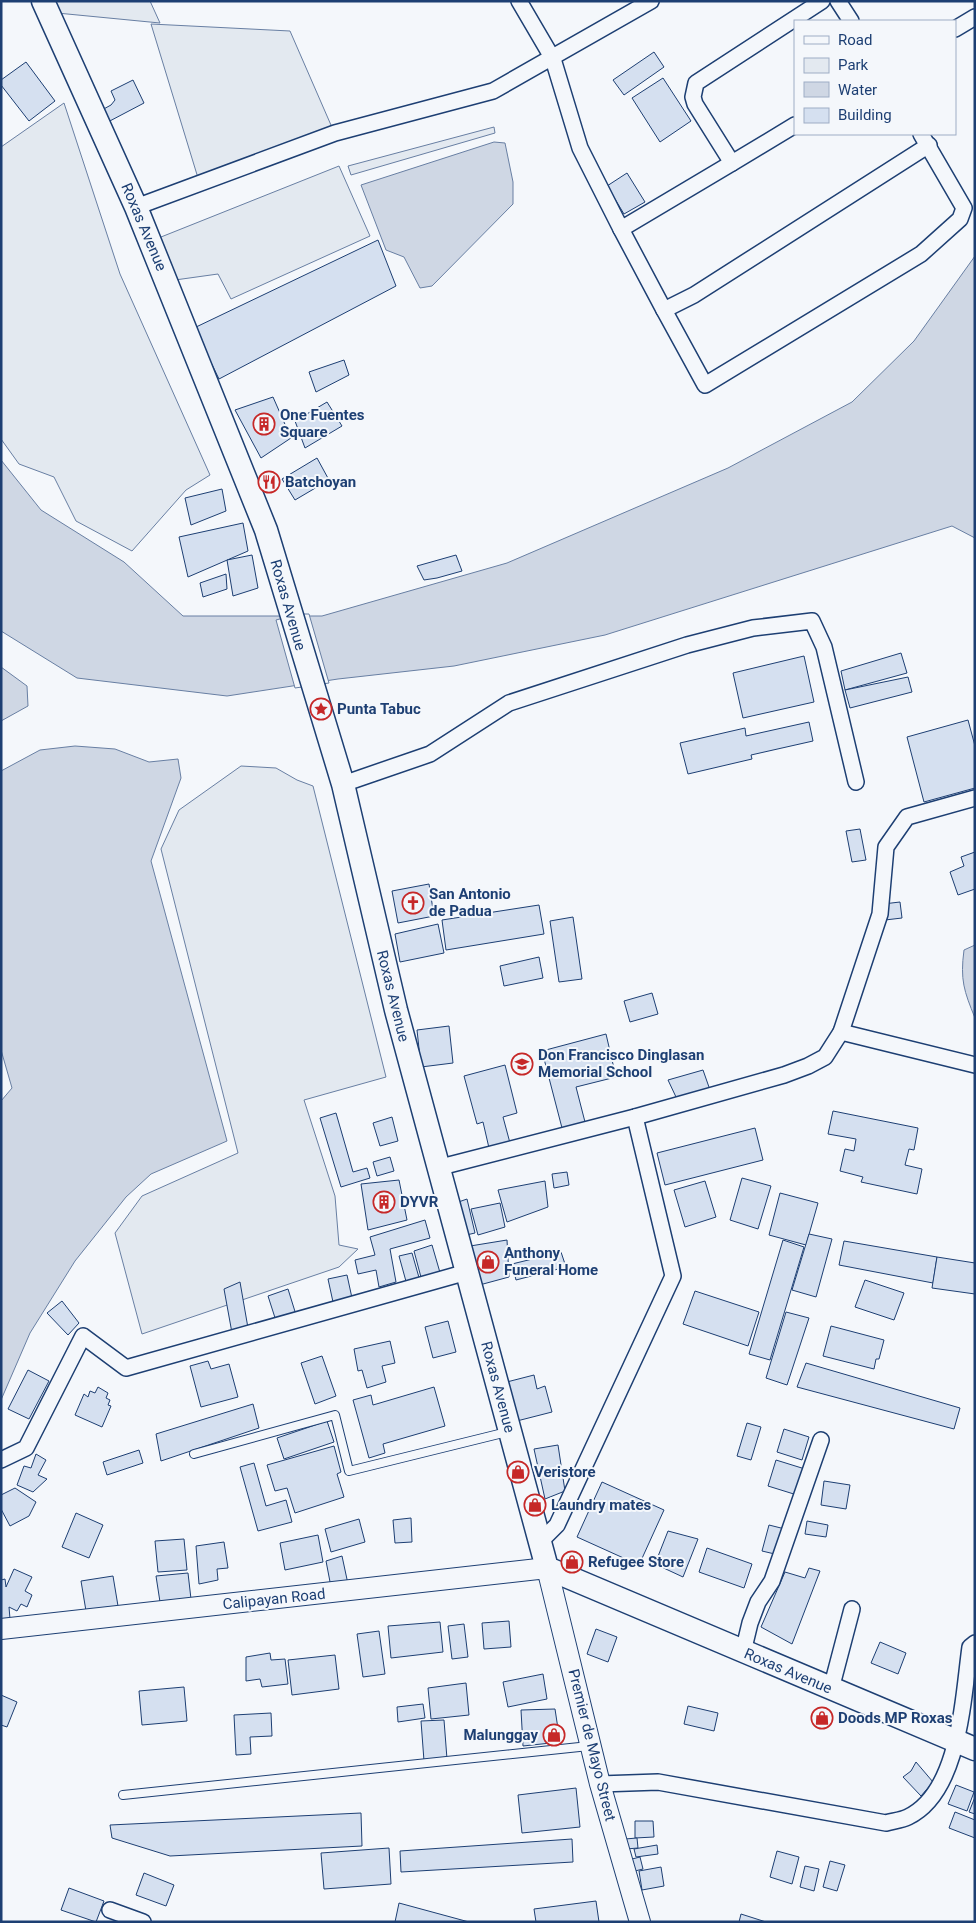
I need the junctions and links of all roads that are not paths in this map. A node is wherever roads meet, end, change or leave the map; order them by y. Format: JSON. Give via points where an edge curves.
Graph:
{"nodes":[{"id":1,"x":43,"y":1,"type":"edge"},
{"id":2,"x":519,"y":1,"type":"edge"},
{"id":3,"x":651,"y":1,"type":"edge"},
{"id":4,"x":822,"y":1,"type":"edge"},
{"id":5,"x":838,"y":1,"type":"edge"},
{"id":6,"x":975,"y":17,"type":"edge"},
{"id":7,"x":850,"y":20,"type":"edge"},
{"id":8,"x":956,"y":27,"type":"edge"},
{"id":9,"x":552,"y":59,"type":"junction"},
{"id":10,"x":794,"y":126,"type":"edge"},
{"id":11,"x":925,"y":139,"type":"edge"},
{"id":12,"x":732,"y":163,"type":"junction"},
{"id":13,"x":136,"y":207,"type":"junction"},
{"id":14,"x":621,"y":229,"type":"junction"},
{"id":15,"x":664,"y":310,"type":"junction"},
{"id":16,"x":856,"y":782,"type":"dead end"},
{"id":17,"x":343,"y":784,"type":"junction"},
{"id":18,"x":975,"y":798,"type":"edge"},
{"id":19,"x":842,"y":1032,"type":"junction"},
{"id":20,"x":975,"y":1064,"type":"edge"},
{"id":21,"x":635,"y":1117,"type":"junction"},
{"id":22,"x":437,"y":1168,"type":"junction"},
{"id":23,"x":467,"y":1272,"type":"junction"},
{"id":24,"x":509,"y":1431,"type":"junction"},
{"id":25,"x":821,"y":1440,"type":"dead end"},
{"id":26,"x":194,"y":1454,"type":"dead end"},
{"id":27,"x":1,"y":1460,"type":"edge"},
{"id":28,"x":539,"y":1543,"type":"junction"},
{"id":29,"x":547,"y":1568,"type":"junction"},
{"id":30,"x":852,"y":1610,"type":"dead end"},
{"id":31,"x":1,"y":1629,"type":"edge"},
{"id":32,"x":975,"y":1643,"type":"edge"},
{"id":33,"x":743,"y":1652,"type":"junction"},
{"id":34,"x":831,"y":1689,"type":"junction"},
{"id":35,"x":591,"y":1746,"type":"junction"},
{"id":36,"x":966,"y":1746,"type":"edge"},
{"id":37,"x":600,"y":1784,"type":"junction"},
{"id":38,"x":124,"y":1795,"type":"dead end"},
{"id":39,"x":110,"y":1910,"type":"dead end"},
{"id":40,"x":143,"y":1922,"type":"edge"},
{"id":41,"x":640,"y":1922,"type":"edge"}],
"edges":[{"from":1,"to":13,"type":"main road","name":"Roxas Avenue"},
{"from":2,"to":9,"type":"street"},
{"from":3,"to":9,"type":"street"},
{"from":4,"to":12,"type":"street","via":[[696,83],[693,97],[696,104]]},
{"from":5,"to":7,"type":"street"},
{"from":6,"to":8,"type":"street"},
{"from":9,"to":13,"type":"street","via":[[493,91],[336,133]]},
{"from":9,"to":14,"type":"street","via":[[580,148]]},
{"from":10,"to":12,"type":"street"},
{"from":11,"to":15,"type":"street","via":[[694,295]]},
{"from":11,"to":15,"type":"street","via":[[964,208],[960,219],[921,254],[704,385]]},
{"from":12,"to":14,"type":"street"},
{"from":13,"to":17,"type":"main road","name":"Roxas Avenue","via":[[266,530]]},
{"from":14,"to":15,"type":"street"},
{"from":16,"to":17,"type":"street","via":[[824,647],[812,621],[753,628],[687,645],[509,703],[430,754]]},
{"from":17,"to":22,"type":"main road","name":"Roxas Avenue"},
{"from":18,"to":19,"type":"street","via":[[908,817],[886,846],[880,914]]},
{"from":19,"to":20,"type":"street"},
{"from":19,"to":21,"type":"street","via":[[825,1057],[808,1066]]},
{"from":21,"to":22,"type":"street"},
{"from":21,"to":28,"type":"street","via":[[673,1276],[557,1525]]},
{"from":22,"to":23,"type":"main road","name":"Roxas Avenue"},
{"from":23,"to":24,"type":"main road","name":"Roxas Avenue"},
{"from":23,"to":27,"type":"street","via":[[126,1368],[83,1336],[26,1448]]},
{"from":24,"to":26,"type":"lane","via":[[349,1471],[335,1416]]},
{"from":24,"to":28,"type":"main road","name":"Roxas Avenue"},
{"from":25,"to":33,"type":"street","via":[[772,1581],[758,1602],[750,1623]]},
{"from":28,"to":29,"type":"main road","name":"Roxas Avenue"},
{"from":29,"to":31,"type":"main road","name":"Calipayan Road"},
{"from":29,"to":33,"type":"main road","name":"Roxas Avenue"},
{"from":29,"to":35,"type":"main road","name":"Premier de Mayo Street"},
{"from":30,"to":34,"type":"street"},
{"from":32,"to":36,"type":"street","via":[[970,1647]]},
{"from":33,"to":34,"type":"main road","name":"Roxas Avenue"},
{"from":34,"to":36,"type":"main road","name":"Roxas Avenue"},
{"from":35,"to":37,"type":"main road","name":"Premier de Mayo Street"},
{"from":35,"to":38,"type":"lane"},
{"from":36,"to":37,"type":"street","via":[[928,1803],[908,1817],[886,1823],[658,1782]]},
{"from":37,"to":41,"type":"main road","name":"Premier de Mayo Street"},
{"from":39,"to":40,"type":"street"}]}
